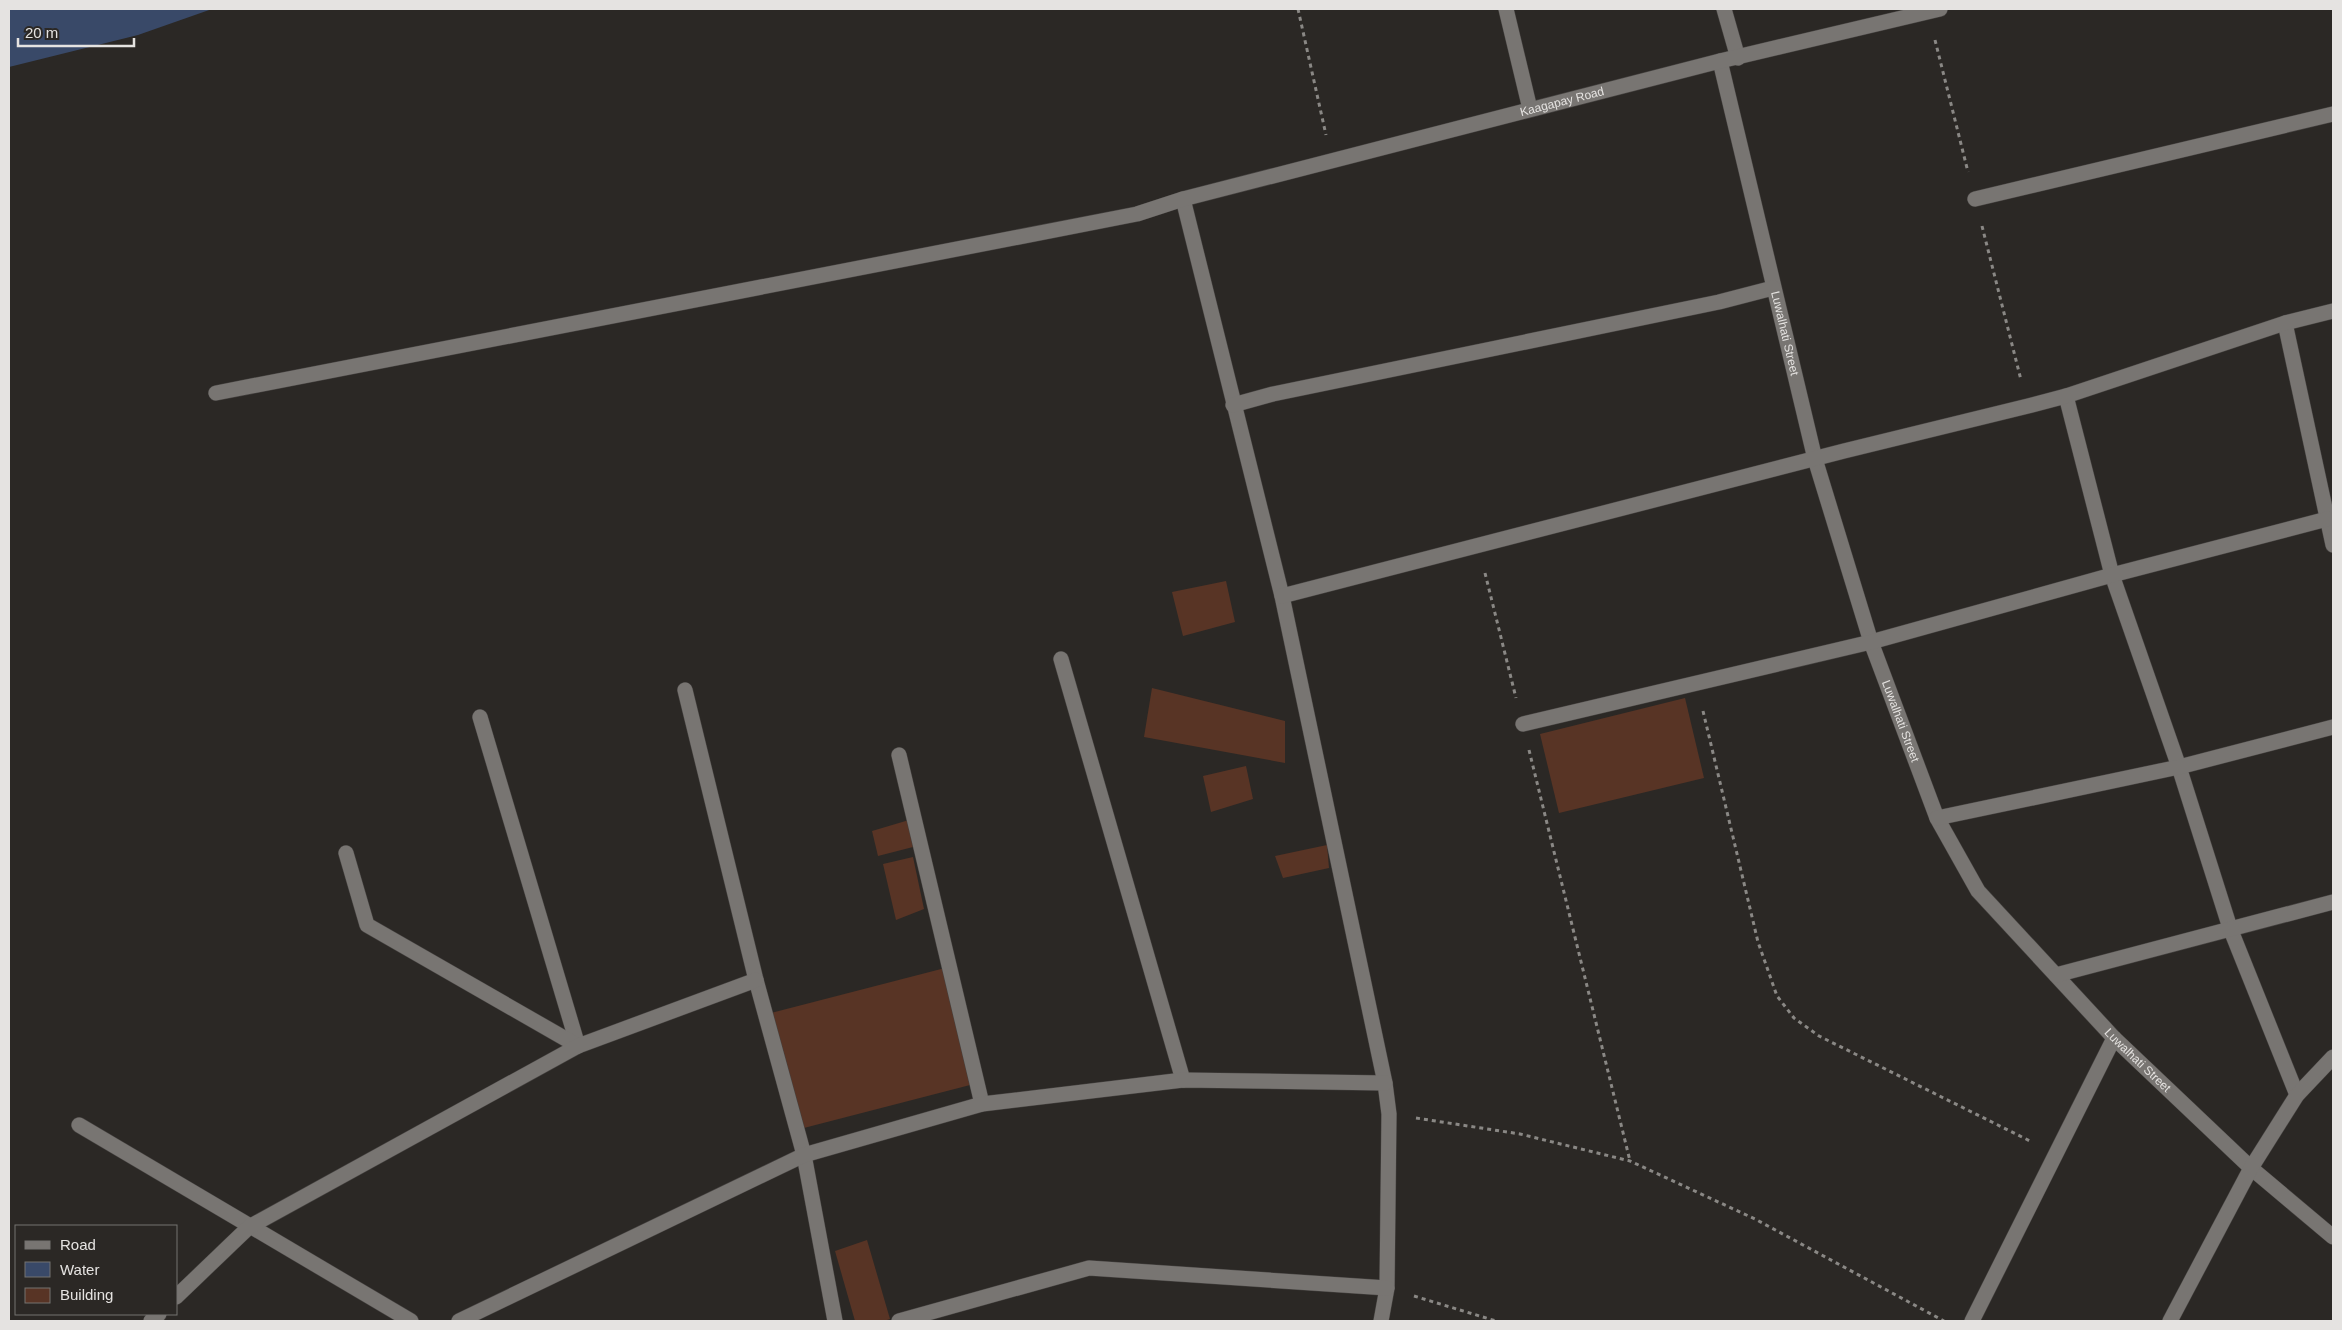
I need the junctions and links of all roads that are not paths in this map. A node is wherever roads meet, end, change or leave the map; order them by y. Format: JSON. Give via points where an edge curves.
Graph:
{"nodes":[{"id":1,"x":1506,"y":9,"type":"edge"},
{"id":2,"x":1724,"y":9,"type":"edge"},
{"id":3,"x":1932,"y":10,"type":"edge"},
{"id":4,"x":1738,"y":58,"type":"junction"},
{"id":5,"x":1720,"y":61,"type":"junction"},
{"id":6,"x":1530,"y":109,"type":"junction"},
{"id":7,"x":2333,"y":114,"type":"edge"},
{"id":8,"x":1182,"y":199,"type":"junction"},
{"id":9,"x":1975,"y":199,"type":"dead end"},
{"id":10,"x":1773,"y":288,"type":"junction"},
{"id":11,"x":2333,"y":311,"type":"edge"},
{"id":12,"x":2285,"y":323,"type":"junction"},
{"id":13,"x":216,"y":393,"type":"dead end"},
{"id":14,"x":2066,"y":396,"type":"junction"},
{"id":15,"x":1233,"y":405,"type":"junction"},
{"id":16,"x":1815,"y":459,"type":"junction"},
{"id":17,"x":2327,"y":519,"type":"junction"},
{"id":18,"x":2333,"y":545,"type":"edge"},
{"id":19,"x":2112,"y":575,"type":"junction"},
{"id":20,"x":1282,"y":596,"type":"junction"},
{"id":21,"x":1871,"y":642,"type":"junction"},
{"id":22,"x":1062,"y":659,"type":"dead end"},
{"id":23,"x":685,"y":690,"type":"dead end"},
{"id":24,"x":480,"y":717,"type":"dead end"},
{"id":25,"x":1523,"y":724,"type":"road end"},
{"id":26,"x":2333,"y":727,"type":"edge"},
{"id":27,"x":899,"y":755,"type":"dead end"},
{"id":28,"x":2179,"y":768,"type":"junction"},
{"id":29,"x":1937,"y":818,"type":"junction"},
{"id":30,"x":346,"y":852,"type":"dead end"},
{"id":31,"x":2333,"y":902,"type":"edge"},
{"id":32,"x":2230,"y":928,"type":"junction"},
{"id":33,"x":2056,"y":975,"type":"junction"},
{"id":34,"x":756,"y":980,"type":"junction"},
{"id":35,"x":2114,"y":1038,"type":"junction"},
{"id":36,"x":578,"y":1046,"type":"junction"},
{"id":37,"x":2333,"y":1057,"type":"edge"},
{"id":38,"x":1183,"y":1080,"type":"junction"},
{"id":39,"x":1385,"y":1083,"type":"junction"},
{"id":40,"x":2297,"y":1095,"type":"junction"},
{"id":41,"x":982,"y":1104,"type":"junction"},
{"id":42,"x":79,"y":1125,"type":"dead end"},
{"id":43,"x":804,"y":1155,"type":"junction"},
{"id":44,"x":2250,"y":1168,"type":"junction"},
{"id":45,"x":249,"y":1227,"type":"junction"},
{"id":46,"x":2333,"y":1238,"type":"edge"},
{"id":47,"x":1387,"y":1288,"type":"junction"},
{"id":48,"x":178,"y":1295,"type":"edge"},
{"id":49,"x":411,"y":1321,"type":"edge"},
{"id":50,"x":459,"y":1321,"type":"edge"},
{"id":51,"x":835,"y":1321,"type":"edge"},
{"id":52,"x":899,"y":1321,"type":"edge"},
{"id":53,"x":1381,"y":1321,"type":"edge"},
{"id":54,"x":1972,"y":1321,"type":"edge"},
{"id":55,"x":2170,"y":1321,"type":"edge"}],
"edges":[{"from":1,"to":6,"type":"street"},
{"from":2,"to":4,"type":"street"},
{"from":3,"to":4,"type":"street","name":"Kaagapay Road"},
{"from":4,"to":5,"type":"street","name":"Kaagapay Road"},
{"from":5,"to":6,"type":"street","name":"Kaagapay Road"},
{"from":5,"to":10,"type":"street","name":"Luwalhati Street"},
{"from":6,"to":8,"type":"street","name":"Kaagapay Road"},
{"from":7,"to":9,"type":"street"},
{"from":8,"to":13,"type":"street","name":"Kaagapay Road","via":[[1136,214]]},
{"from":8,"to":15,"type":"street"},
{"from":10,"to":15,"type":"street"},
{"from":10,"to":16,"type":"street","name":"Luwalhati Street"},
{"from":11,"to":12,"type":"street"},
{"from":12,"to":14,"type":"street"},
{"from":12,"to":17,"type":"street"},
{"from":14,"to":16,"type":"street"},
{"from":14,"to":19,"type":"street"},
{"from":15,"to":20,"type":"street"},
{"from":16,"to":20,"type":"street"},
{"from":16,"to":21,"type":"street","name":"Luwalhati Street"},
{"from":17,"to":18,"type":"street"},
{"from":17,"to":19,"type":"street"},
{"from":19,"to":21,"type":"street"},
{"from":19,"to":28,"type":"street"},
{"from":20,"to":39,"type":"street"},
{"from":21,"to":25,"type":"street"},
{"from":21,"to":29,"type":"street","name":"Luwalhati Street"},
{"from":22,"to":38,"type":"street"},
{"from":23,"to":34,"type":"street"},
{"from":24,"to":36,"type":"street"},
{"from":26,"to":28,"type":"street"},
{"from":27,"to":41,"type":"street"},
{"from":28,"to":29,"type":"street"},
{"from":28,"to":32,"type":"street"},
{"from":29,"to":33,"type":"street","name":"Luwalhati Street","via":[[1978,892]]},
{"from":30,"to":36,"type":"street","via":[[368,924]]},
{"from":31,"to":32,"type":"street"},
{"from":32,"to":33,"type":"street"},
{"from":32,"to":40,"type":"street"},
{"from":33,"to":35,"type":"street","name":"Luwalhati Street"},
{"from":34,"to":36,"type":"street"},
{"from":34,"to":43,"type":"street"},
{"from":35,"to":44,"type":"street","name":"Luwalhati Street"},
{"from":35,"to":54,"type":"street"},
{"from":36,"to":45,"type":"street"},
{"from":37,"to":40,"type":"street"},
{"from":38,"to":39,"type":"street"},
{"from":38,"to":41,"type":"street"},
{"from":39,"to":47,"type":"street","via":[[1389,1114]]},
{"from":40,"to":44,"type":"street"},
{"from":41,"to":43,"type":"street"},
{"from":42,"to":45,"type":"street"},
{"from":43,"to":50,"type":"street"},
{"from":43,"to":51,"type":"street"},
{"from":44,"to":46,"type":"street","name":"Luwalhati Street"},
{"from":44,"to":55,"type":"street"},
{"from":45,"to":48,"type":"street"},
{"from":45,"to":49,"type":"street"},
{"from":47,"to":52,"type":"street","via":[[1089,1268]]},
{"from":47,"to":53,"type":"street"}]}
